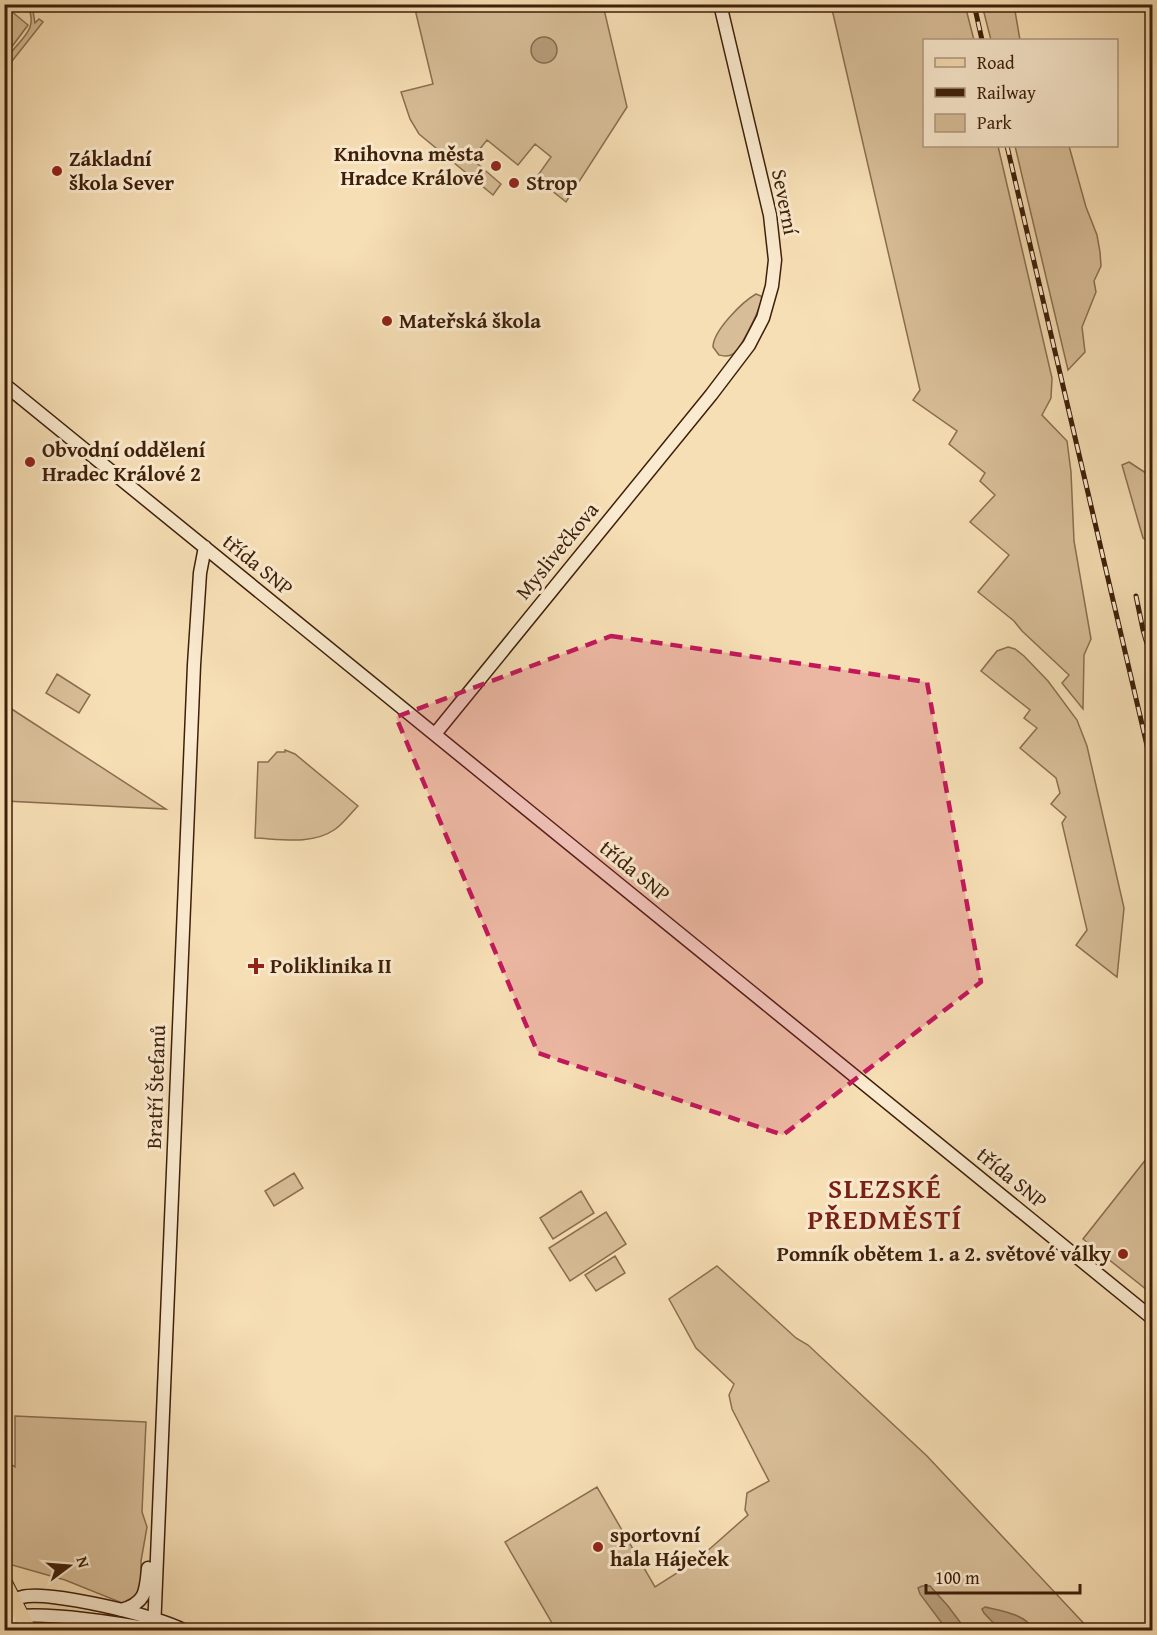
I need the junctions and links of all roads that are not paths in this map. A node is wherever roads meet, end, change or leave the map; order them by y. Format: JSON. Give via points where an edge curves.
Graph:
{"nodes":[{"id":1,"x":720,"y":4,"type":"edge"},
{"id":2,"x":4,"y":384,"type":"edge"},
{"id":3,"x":711,"y":394,"type":"joint"},
{"id":4,"x":205,"y":547,"type":"junction"},
{"id":5,"x":435,"y":734,"type":"junction"},
{"id":6,"x":1152,"y":1318,"type":"edge"},
{"id":7,"x":158,"y":1526,"type":"junction"},
{"id":8,"x":4,"y":1581,"type":"edge"},
{"id":9,"x":155,"y":1595,"type":"junction"},
{"id":10,"x":14,"y":1600,"type":"junction"},
{"id":11,"x":121,"y":1610,"type":"junction"},
{"id":12,"x":4,"y":1611,"type":"edge"},
{"id":13,"x":21,"y":1615,"type":"junction"},
{"id":14,"x":4,"y":1618,"type":"edge"},
{"id":15,"x":78,"y":1619,"type":"junction"},
{"id":16,"x":4,"y":1626,"type":"edge"},
{"id":17,"x":155,"y":1626,"type":"edge"},
{"id":18,"x":62,"y":1629,"type":"edge"},
{"id":19,"x":180,"y":1629,"type":"edge"},
{"id":20,"x":7,"y":1630,"type":"edge"},
{"id":21,"x":29,"y":1630,"type":"edge"}],
"edges":[{"from":1,"to":3,"type":"street","name":"Severní","via":[[770,215],[775,260],[763,318],[749,345]]},
{"from":2,"to":4,"type":"street","name":"třída SNP"},
{"from":3,"to":5,"type":"street","name":"Myslivečkova"},
{"from":4,"to":5,"type":"street","name":"třída SNP"},
{"from":4,"to":7,"type":"street","name":"Bratří Štefanů","via":[[194,665]]},
{"from":5,"to":6,"type":"street","name":"třída SNP"},
{"from":7,"to":9,"type":"street","name":"Bratří Štefanů"},
{"from":7,"to":11,"type":"street","via":[[149,1555],[146,1590],[138,1602]]},
{"from":8,"to":10,"type":"main road"},
{"from":9,"to":17,"type":"street","name":"Bratří Štefanů"},
{"from":9,"to":19,"type":"street","via":[[163,1611]]},
{"from":10,"to":11,"type":"street","via":[[36,1595]]},
{"from":10,"to":12,"type":"street"},
{"from":10,"to":13,"type":"main road"},
{"from":11,"to":17,"type":"street"},
{"from":13,"to":14,"type":"street"},
{"from":13,"to":15,"type":"street"},
{"from":13,"to":21,"type":"main road"},
{"from":15,"to":17,"type":"street"},
{"from":15,"to":18,"type":"street"},
{"from":16,"to":20,"type":"main road"},
{"from":17,"to":19,"type":"street"}]}
